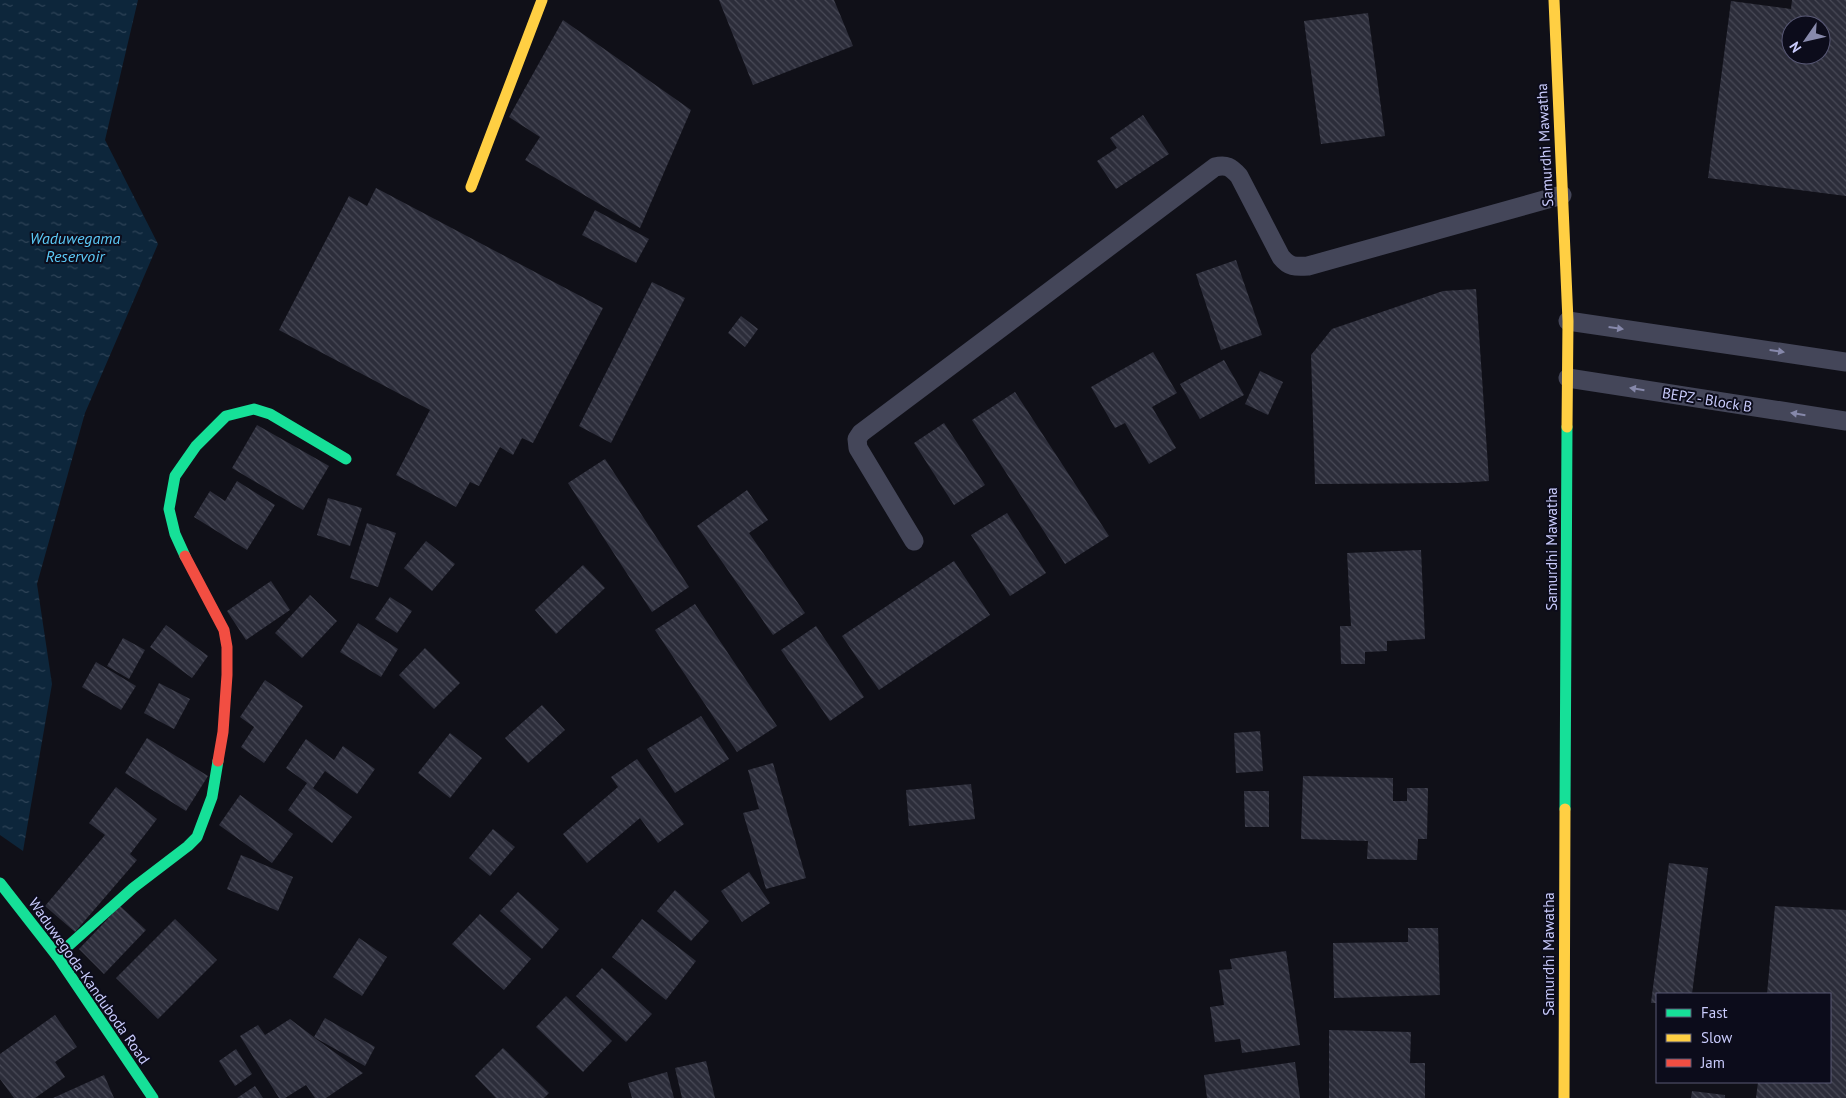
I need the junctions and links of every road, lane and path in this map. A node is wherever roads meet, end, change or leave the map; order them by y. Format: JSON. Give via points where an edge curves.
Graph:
{"nodes":[{"id":1,"x":542,"y":0,"type":"edge"},
{"id":2,"x":1554,"y":0,"type":"edge"},
{"id":3,"x":471,"y":187,"type":"dead end"},
{"id":4,"x":1562,"y":195,"type":"junction"},
{"id":5,"x":1568,"y":321,"type":"junction"},
{"id":6,"x":1846,"y":362,"type":"edge"},
{"id":7,"x":1568,"y":378,"type":"junction"},
{"id":8,"x":1846,"y":421,"type":"edge"},
{"id":9,"x":346,"y":459,"type":"dead end"},
{"id":10,"x":914,"y":541,"type":"dead end"},
{"id":11,"x":0,"y":883,"type":"edge"},
{"id":12,"x":57,"y":956,"type":"junction"},
{"id":13,"x":153,"y":1098,"type":"edge"},
{"id":14,"x":1564,"y":1098,"type":"edge"}],
"edges":[{"from":1,"to":3,"type":"street"},
{"from":2,"to":4,"type":"street","name":"Samurdhi Mawatha"},
{"from":4,"to":5,"type":"street","name":"Samurdhi Mawatha"},
{"from":4,"to":10,"type":"lane","via":[[1298,267],[1286,264],[1280,256],[1239,176],[1232,168],[1224,165],[1215,167],[861,434],[857,439],[858,448]]},
{"from":5,"to":6,"type":"lane","one_way":true},
{"from":5,"to":7,"type":"street","name":"Samurdhi Mawatha"},
{"from":8,"to":7,"type":"lane","name":"BEPZ - Block B","one_way":true},
{"from":7,"to":14,"type":"street","name":"Samurdhi Mawatha"},
{"from":9,"to":12,"type":"street","via":[[270,414],[254,410],[226,416],[196,446],[175,476],[169,509],[175,534],[224,630],[227,647],[223,732],[212,797],[197,837],[132,888]]},
{"from":11,"to":12,"type":"street","name":"Waduwegoda-Kanduboda Road"},
{"from":12,"to":13,"type":"street","name":"Waduwegoda-Kanduboda Road"}]}
